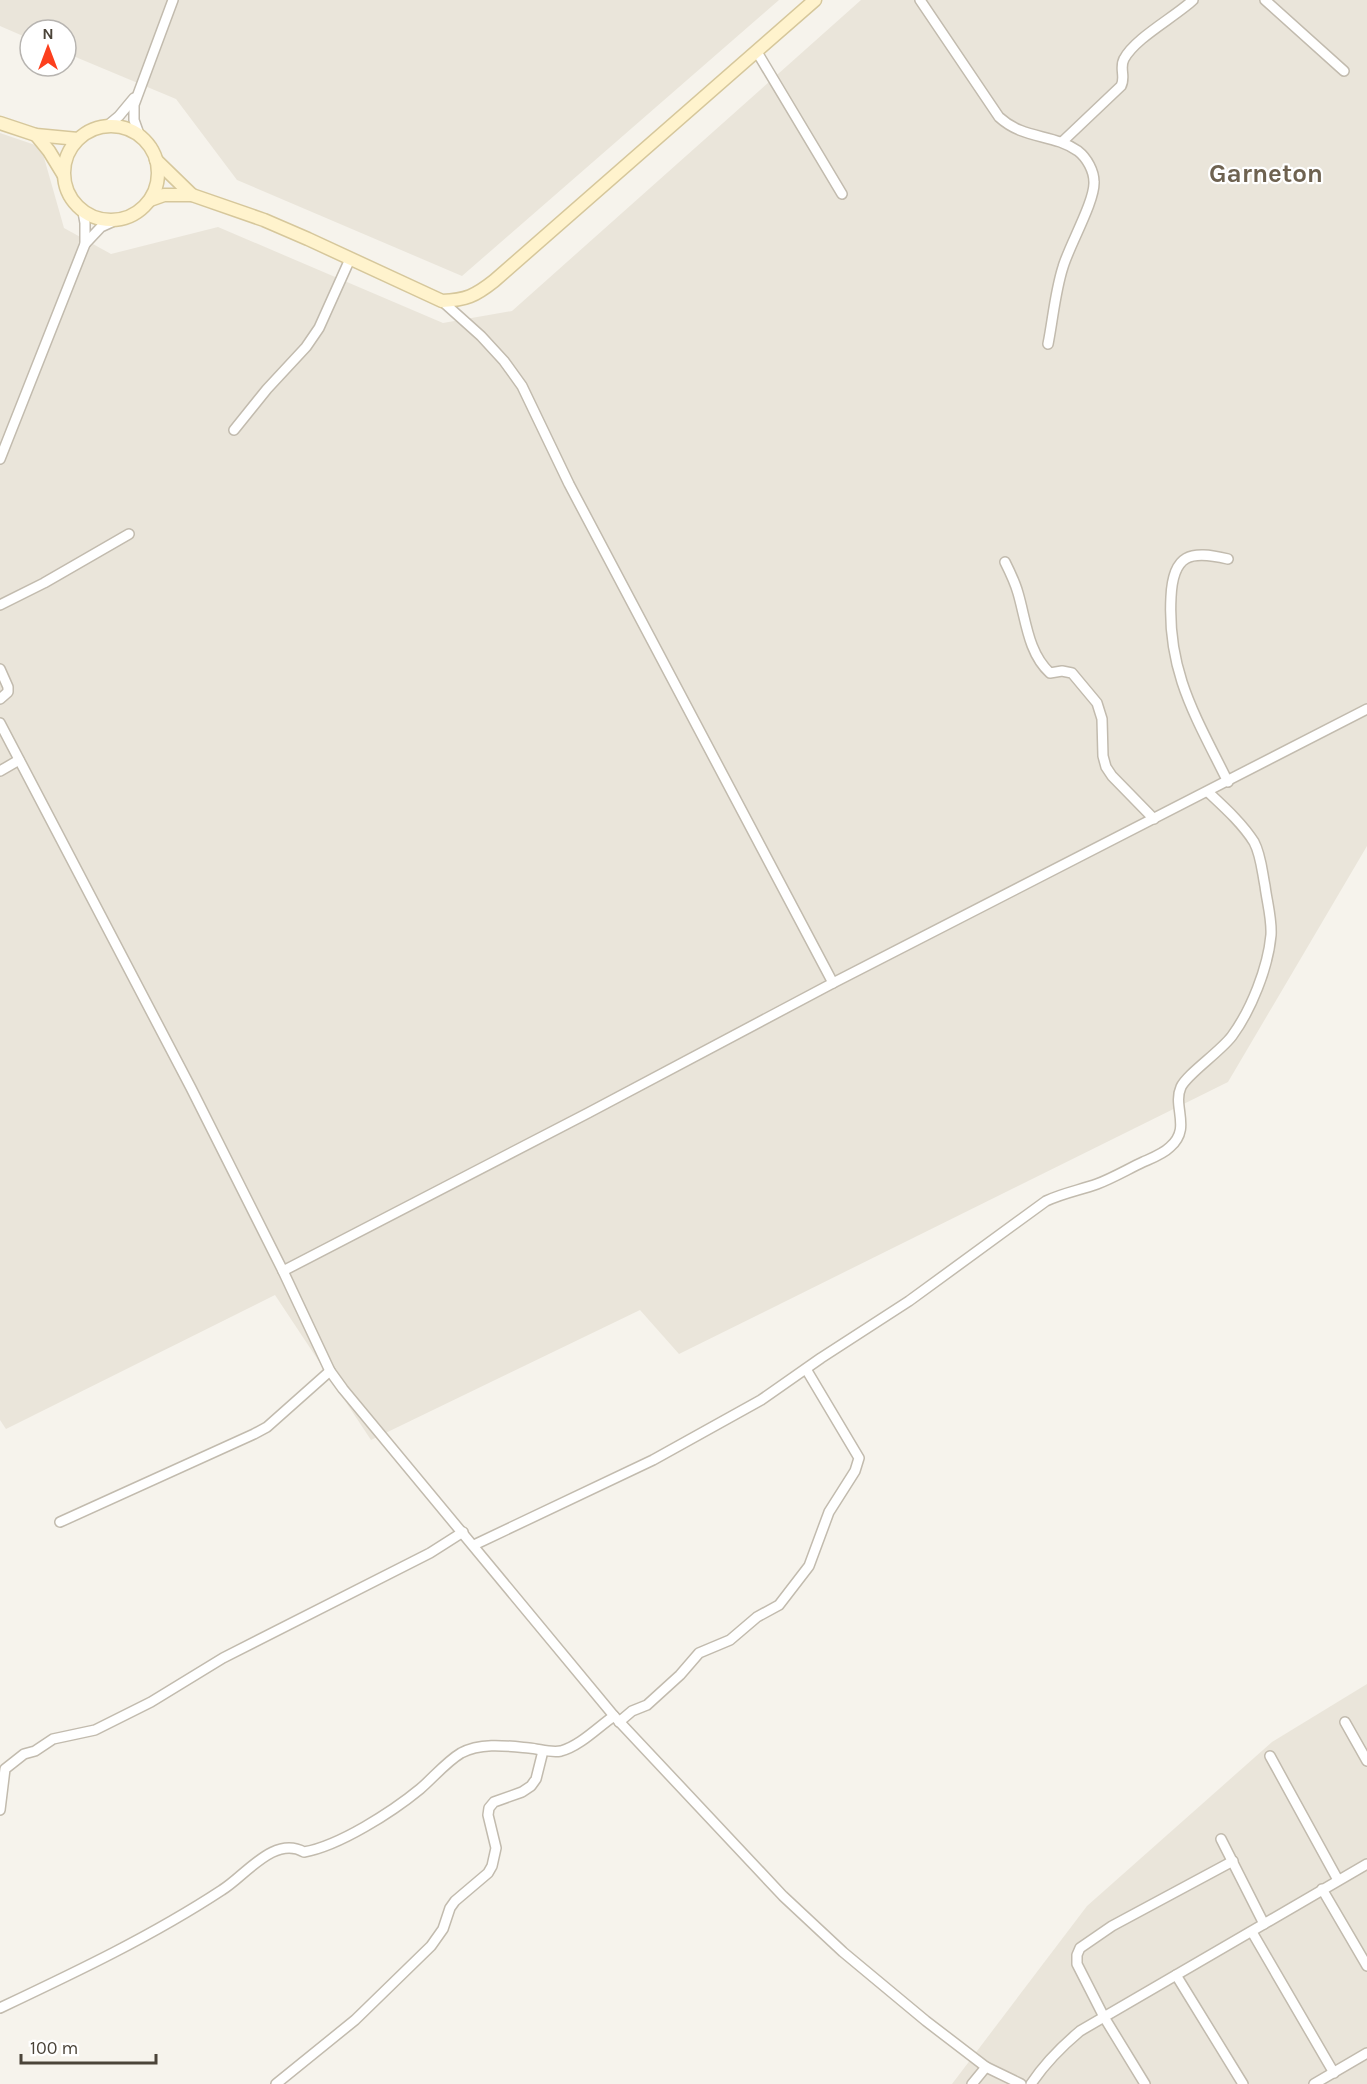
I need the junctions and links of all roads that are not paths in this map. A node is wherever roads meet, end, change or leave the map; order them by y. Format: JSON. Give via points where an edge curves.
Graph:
{"nodes":[{"id":1,"x":173,"y":0,"type":"edge"},
{"id":2,"x":815,"y":0,"type":"edge"},
{"id":3,"x":920,"y":0,"type":"edge"},
{"id":4,"x":1193,"y":0,"type":"edge"},
{"id":5,"x":1265,"y":0,"type":"edge"},
{"id":6,"x":757,"y":52,"type":"junction"},
{"id":7,"x":1344,"y":71,"type":"dead end"},
{"id":8,"x":139,"y":91,"type":"junction"},
{"id":9,"x":0,"y":123,"type":"edge"},
{"id":10,"x":107,"y":126,"type":"junction"},
{"id":11,"x":36,"y":135,"type":"junction"},
{"id":12,"x":139,"y":135,"type":"junction"},
{"id":13,"x":78,"y":138,"type":"junction"},
{"id":14,"x":1062,"y":142,"type":"junction"},
{"id":15,"x":156,"y":160,"type":"junction"},
{"id":16,"x":63,"y":174,"type":"junction"},
{"id":17,"x":842,"y":194,"type":"dead end"},
{"id":18,"x":192,"y":195,"type":"junction"},
{"id":19,"x":150,"y":200,"type":"junction"},
{"id":20,"x":83,"y":212,"type":"junction"},
{"id":21,"x":112,"y":222,"type":"junction"},
{"id":22,"x":85,"y":244,"type":"junction"},
{"id":23,"x":350,"y":259,"type":"junction"},
{"id":24,"x":442,"y":301,"type":"junction"},
{"id":25,"x":1048,"y":344,"type":"dead end"},
{"id":26,"x":234,"y":430,"type":"dead end"},
{"id":27,"x":0,"y":459,"type":"edge"},
{"id":28,"x":129,"y":534,"type":"dead end"},
{"id":29,"x":1228,"y":559,"type":"dead end"},
{"id":30,"x":1005,"y":562,"type":"dead end"},
{"id":31,"x":0,"y":604,"type":"edge"},
{"id":32,"x":0,"y":669,"type":"edge"},
{"id":33,"x":0,"y":699,"type":"edge"},
{"id":34,"x":1367,"y":709,"type":"edge"},
{"id":35,"x":0,"y":723,"type":"edge"},
{"id":36,"x":19,"y":760,"type":"junction"},
{"id":37,"x":0,"y":771,"type":"edge"},
{"id":38,"x":1228,"y":782,"type":"junction"},
{"id":39,"x":1208,"y":792,"type":"junction"},
{"id":40,"x":1155,"y":819,"type":"junction"},
{"id":41,"x":833,"y":983,"type":"junction"},
{"id":42,"x":283,"y":1271,"type":"junction"},
{"id":43,"x":806,"y":1369,"type":"junction"},
{"id":44,"x":330,"y":1371,"type":"junction"},
{"id":45,"x":60,"y":1522,"type":"dead end"},
{"id":46,"x":463,"y":1532,"type":"junction"},
{"id":47,"x":474,"y":1545,"type":"junction"},
{"id":48,"x":617,"y":1719,"type":"junction"},
{"id":49,"x":1345,"y":1722,"type":"dead end"},
{"id":50,"x":543,"y":1751,"type":"junction"},
{"id":51,"x":1270,"y":1756,"type":"dead end"},
{"id":52,"x":1367,"y":1761,"type":"edge"},
{"id":53,"x":0,"y":1810,"type":"edge"},
{"id":54,"x":1221,"y":1839,"type":"dead end"},
{"id":55,"x":1233,"y":1861,"type":"junction"},
{"id":56,"x":1367,"y":1864,"type":"edge"},
{"id":57,"x":1338,"y":1880,"type":"junction"},
{"id":58,"x":1322,"y":1889,"type":"junction"},
{"id":59,"x":1264,"y":1924,"type":"junction"},
{"id":60,"x":1252,"y":1932,"type":"junction"},
{"id":61,"x":1367,"y":1966,"type":"edge"},
{"id":62,"x":1176,"y":1975,"type":"junction"},
{"id":63,"x":0,"y":2008,"type":"edge"},
{"id":64,"x":1104,"y":2017,"type":"junction"},
{"id":65,"x":1367,"y":2054,"type":"edge"},
{"id":66,"x":986,"y":2067,"type":"junction"},
{"id":67,"x":1334,"y":2073,"type":"junction"},
{"id":68,"x":276,"y":2084,"type":"edge"},
{"id":69,"x":972,"y":2084,"type":"edge"},
{"id":70,"x":1021,"y":2084,"type":"edge"},
{"id":71,"x":1031,"y":2084,"type":"edge"},
{"id":72,"x":1145,"y":2084,"type":"edge"},
{"id":73,"x":1243,"y":2084,"type":"edge"},
{"id":74,"x":1314,"y":2084,"type":"edge"}],
"edges":[{"from":1,"to":8,"type":"street"},
{"from":2,"to":6,"type":"street"},
{"from":3,"to":14,"type":"street","via":[[999,117],[1011,128]]},
{"from":4,"to":14,"type":"street","via":[[1126,56],[1121,86]]},
{"from":5,"to":7,"type":"street"},
{"from":6,"to":17,"type":"street"},
{"from":6,"to":24,"type":"street","via":[[478,294]]},
{"from":8,"to":10,"type":"street"},
{"from":8,"to":12,"type":"street","via":[[134,105]]},
{"from":9,"to":11,"type":"street"},
{"from":10,"to":12,"type":"street","via":[[124,127]]},
{"from":10,"to":13,"type":"street"},
{"from":11,"to":13,"type":"street"},
{"from":11,"to":16,"type":"street"},
{"from":12,"to":15,"type":"street"},
{"from":13,"to":16,"type":"street","via":[[64,161]]},
{"from":14,"to":25,"type":"street","via":[[1080,153],[1092,169],[1095,184],[1062,270]]},
{"from":15,"to":18,"type":"street"},
{"from":15,"to":19,"type":"street","via":[[158,180]]},
{"from":16,"to":20,"type":"street","via":[[72,202]]},
{"from":18,"to":19,"type":"street","via":[[171,194]]},
{"from":18,"to":23,"type":"street","via":[[264,220]]},
{"from":19,"to":21,"type":"street","via":[[140,211]]},
{"from":20,"to":21,"type":"street"},
{"from":20,"to":22,"type":"street"},
{"from":21,"to":22,"type":"street","via":[[101,227]]},
{"from":22,"to":27,"type":"street"},
{"from":23,"to":24,"type":"street"},
{"from":23,"to":26,"type":"street","via":[[319,328]]},
{"from":24,"to":41,"type":"street","via":[[481,336],[522,386],[569,484]]},
{"from":28,"to":31,"type":"street"},
{"from":29,"to":38,"type":"street","via":[[1193,554],[1181,560],[1174,571],[1170,618],[1177,672]]},
{"from":30,"to":40,"type":"street","via":[[1036,654],[1050,673],[1071,673],[1097,703],[1106,767]]},
{"from":32,"to":33,"type":"street","via":[[8,692]]},
{"from":34,"to":38,"type":"street"},
{"from":35,"to":36,"type":"street"},
{"from":36,"to":37,"type":"street"},
{"from":36,"to":42,"type":"street"},
{"from":38,"to":39,"type":"street"},
{"from":39,"to":40,"type":"street"},
{"from":39,"to":43,"type":"street","via":[[1254,844],[1260,859],[1271,934],[1257,989],[1246,1014],[1217,1053],[1180,1088],[1181,1129],[1177,1141],[1167,1150],[1100,1183],[1046,1201],[909,1301]]},
{"from":40,"to":41,"type":"street"},
{"from":41,"to":42,"type":"street"},
{"from":42,"to":44,"type":"street"},
{"from":43,"to":47,"type":"street","via":[[761,1400],[653,1460]]},
{"from":43,"to":48,"type":"street","via":[[859,1458],[829,1512],[809,1566],[779,1605],[757,1617],[730,1640],[699,1653],[647,1705]]},
{"from":44,"to":45,"type":"street","via":[[255,1434]]},
{"from":44,"to":46,"type":"street"},
{"from":46,"to":47,"type":"street"},
{"from":46,"to":53,"type":"street","via":[[430,1553],[223,1658],[151,1702],[95,1730],[53,1739],[24,1754],[5,1769]]},
{"from":47,"to":48,"type":"street"},
{"from":48,"to":50,"type":"street","via":[[572,1746]]},
{"from":48,"to":66,"type":"street","via":[[783,1896],[843,1952]]},
{"from":49,"to":52,"type":"street"},
{"from":50,"to":63,"type":"street","via":[[485,1746],[460,1754],[417,1791],[354,1834],[314,1851],[286,1848],[263,1858],[187,1913],[58,1982]]},
{"from":50,"to":68,"type":"street","via":[[531,1786],[489,1808],[496,1848],[492,1866],[455,1901],[431,1946],[355,2020]]},
{"from":51,"to":57,"type":"street"},
{"from":54,"to":55,"type":"street"},
{"from":55,"to":59,"type":"street"},
{"from":55,"to":64,"type":"street","via":[[1112,1926],[1080,1948],[1077,1964]]},
{"from":56,"to":57,"type":"street"},
{"from":57,"to":58,"type":"street"},
{"from":58,"to":59,"type":"street"},
{"from":58,"to":61,"type":"street"},
{"from":59,"to":60,"type":"street"},
{"from":60,"to":62,"type":"street"},
{"from":60,"to":67,"type":"street"},
{"from":62,"to":64,"type":"street"},
{"from":62,"to":73,"type":"street"},
{"from":64,"to":71,"type":"street","via":[[1058,2050]]},
{"from":64,"to":72,"type":"street"},
{"from":65,"to":67,"type":"street"},
{"from":66,"to":69,"type":"street"},
{"from":66,"to":70,"type":"street"},
{"from":67,"to":74,"type":"street"}]}
